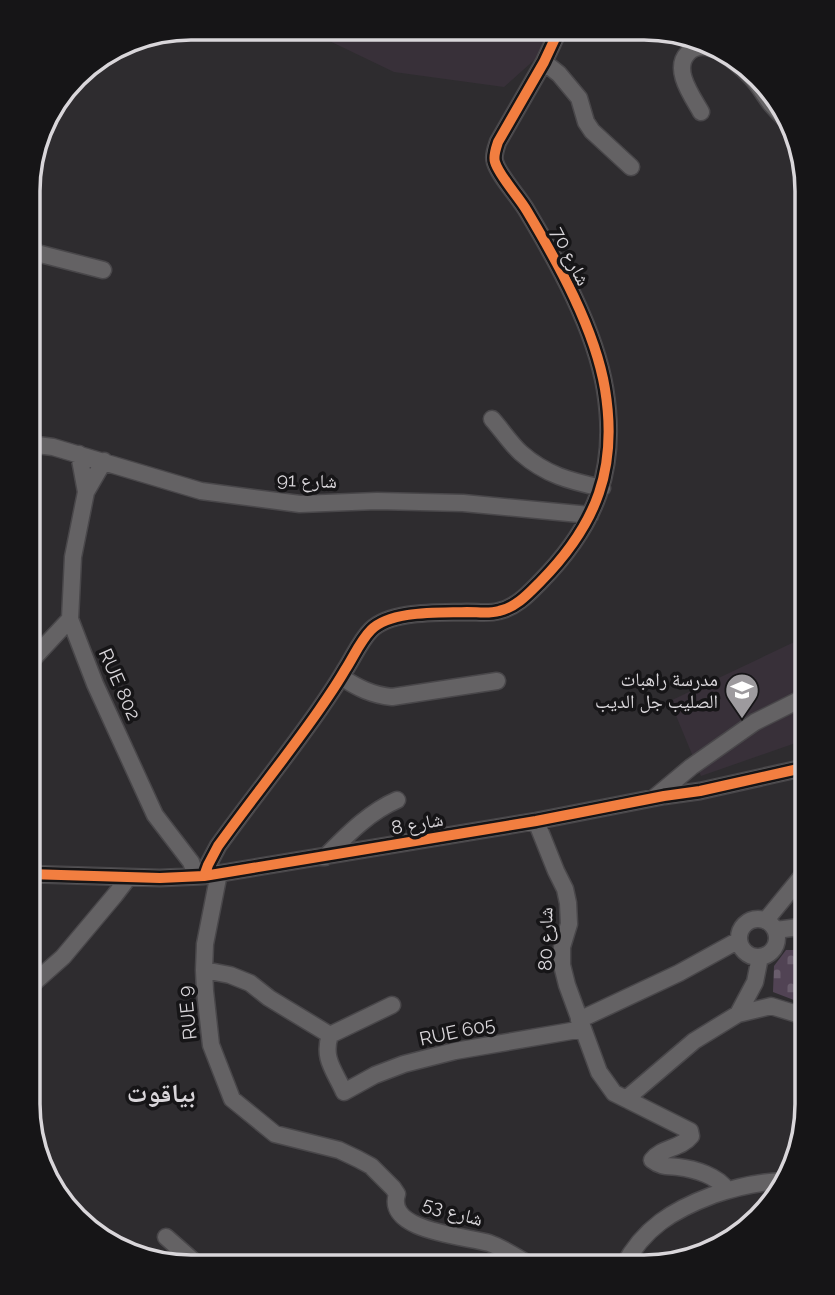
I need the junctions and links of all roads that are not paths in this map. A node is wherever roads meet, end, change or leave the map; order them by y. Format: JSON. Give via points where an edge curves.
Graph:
{"nodes":[{"id":1,"x":554,"y":40,"type":"edge"},
{"id":2,"x":693,"y":49,"type":"edge"},
{"id":3,"x":544,"y":62,"type":"junction"},
{"id":4,"x":701,"y":111,"type":"dead end"},
{"id":5,"x":631,"y":167,"type":"dead end"},
{"id":6,"x":40,"y":254,"type":"edge"},
{"id":7,"x":103,"y":270,"type":"dead end"},
{"id":8,"x":492,"y":419,"type":"dead end"},
{"id":9,"x":40,"y":445,"type":"edge"},
{"id":10,"x":79,"y":454,"type":"junction"},
{"id":11,"x":104,"y":461,"type":"junction"},
{"id":12,"x":602,"y":488,"type":"junction"},
{"id":13,"x":86,"y":492,"type":"junction"},
{"id":14,"x":590,"y":515,"type":"junction"},
{"id":15,"x":70,"y":619,"type":"junction"},
{"id":16,"x":40,"y":651,"type":"edge"},
{"id":17,"x":341,"y":677,"type":"junction"},
{"id":18,"x":497,"y":681,"type":"dead end"},
{"id":19,"x":794,"y":702,"type":"edge"},
{"id":20,"x":794,"y":770,"type":"edge"},
{"id":21,"x":652,"y":799,"type":"junction"},
{"id":22,"x":397,"y":800,"type":"dead end"},
{"id":23,"x":536,"y":821,"type":"junction"},
{"id":24,"x":325,"y":856,"type":"junction"},
{"id":25,"x":40,"y":874,"type":"edge"},
{"id":26,"x":206,"y":875,"type":"junction"},
{"id":27,"x":128,"y":878,"type":"junction"},
{"id":28,"x":794,"y":889,"type":"edge"},
{"id":29,"x":771,"y":925,"type":"junction"},
{"id":30,"x":794,"y":926,"type":"edge"},
{"id":31,"x":739,"y":940,"type":"junction"},
{"id":32,"x":760,"y":957,"type":"junction"},
{"id":33,"x":204,"y":970,"type":"junction"},
{"id":34,"x":40,"y":977,"type":"edge"},
{"id":35,"x":755,"y":982,"type":"junction"},
{"id":36,"x":392,"y":1005,"type":"dead end"},
{"id":37,"x":771,"y":1006,"type":"junction"},
{"id":38,"x":794,"y":1013,"type":"edge"},
{"id":39,"x":738,"y":1014,"type":"junction"},
{"id":40,"x":581,"y":1024,"type":"junction"},
{"id":41,"x":330,"y":1035,"type":"junction"},
{"id":42,"x":626,"y":1099,"type":"junction"},
{"id":43,"x":308,"y":1143,"type":"joint"},
{"id":44,"x":773,"y":1182,"type":"edge"},
{"id":45,"x":727,"y":1190,"type":"junction"},
{"id":46,"x":166,"y":1237,"type":"dead end"},
{"id":47,"x":186,"y":1254,"type":"edge"},
{"id":48,"x":512,"y":1255,"type":"edge"},
{"id":49,"x":630,"y":1255,"type":"edge"}],
"edges":[{"from":1,"to":3,"type":"street","name":"شارع 70"},
{"from":2,"to":4,"type":"street","via":[[685,55],[681,71]]},
{"from":3,"to":5,"type":"street","via":[[579,98],[592,131]]},
{"from":3,"to":12,"type":"street","name":"شارع 70","via":[[498,142],[495,163],[539,231],[583,317],[598,359],[608,435]]},
{"from":6,"to":7,"type":"street"},
{"from":8,"to":12,"type":"street","via":[[520,452],[549,473]]},
{"from":9,"to":10,"type":"street","name":"شارع 91"},
{"from":10,"to":11,"type":"street","name":"شارع 91"},
{"from":10,"to":13,"type":"street","name":"RUE 802"},
{"from":11,"to":13,"type":"street","name":"RUE 802"},
{"from":11,"to":14,"type":"street","name":"شارع 91","via":[[201,491],[299,504],[463,503]]},
{"from":12,"to":14,"type":"street","name":"شارع 70"},
{"from":13,"to":15,"type":"street","name":"RUE 802","via":[[73,557]]},
{"from":14,"to":17,"type":"street","name":"شارع 70","via":[[571,547],[516,604],[495,612],[388,619],[370,631]]},
{"from":15,"to":16,"type":"street"},
{"from":15,"to":26,"type":"street","name":"RUE 802","via":[[155,815]]},
{"from":17,"to":18,"type":"street","via":[[376,696],[392,697]]},
{"from":17,"to":26,"type":"street","name":"RUE 9","via":[[218,846]]},
{"from":19,"to":21,"type":"street","via":[[755,722]]},
{"from":20,"to":21,"type":"street","name":"شارع 8"},
{"from":21,"to":23,"type":"street","name":"شارع 8"},
{"from":22,"to":24,"type":"street","via":[[374,813]]},
{"from":23,"to":24,"type":"street","name":"شارع 8"},
{"from":23,"to":40,"type":"street","name":"شارع 80","via":[[567,896],[569,923],[562,965]]},
{"from":24,"to":26,"type":"street","name":"شارع 8"},
{"from":25,"to":27,"type":"street","name":"شارع 8"},
{"from":26,"to":27,"type":"street","name":"شارع 8"},
{"from":26,"to":33,"type":"street","name":"RUE 9"},
{"from":27,"to":34,"type":"street","via":[[63,957]]},
{"from":28,"to":29,"type":"street"},
{"from":29,"to":30,"type":"street"},
{"from":29,"to":31,"type":"street","via":[[756,919],[747,923]]},
{"from":29,"to":32,"type":"street","via":[[777,944]]},
{"from":31,"to":32,"type":"street","via":[[750,956]]},
{"from":31,"to":40,"type":"street","name":"RUE 605"},
{"from":32,"to":35,"type":"street"},
{"from":33,"to":41,"type":"street","via":[[250,983]]},
{"from":33,"to":43,"type":"street","name":"RUE 9","via":[[211,1045],[232,1099],[275,1133]]},
{"from":35,"to":37,"type":"street"},
{"from":35,"to":39,"type":"street"},
{"from":36,"to":41,"type":"street"},
{"from":37,"to":38,"type":"street"},
{"from":37,"to":39,"type":"street"},
{"from":39,"to":42,"type":"street","via":[[694,1041]]},
{"from":40,"to":41,"type":"street","name":"RUE 605","via":[[404,1064],[344,1092],[327,1056]]},
{"from":40,"to":42,"type":"street","name":"شارع 80","via":[[599,1072],[614,1093]]},
{"from":42,"to":45,"type":"street","name":"شارع 80","via":[[690,1131],[686,1142],[657,1153],[652,1160],[714,1177]]},
{"from":43,"to":48,"type":"street","name":"شارع 53","via":[[339,1150],[371,1166],[397,1194],[401,1215],[418,1226],[491,1244]]},
{"from":44,"to":45,"type":"street"},
{"from":45,"to":49,"type":"street","via":[[657,1223]]},
{"from":46,"to":47,"type":"street"}]}
